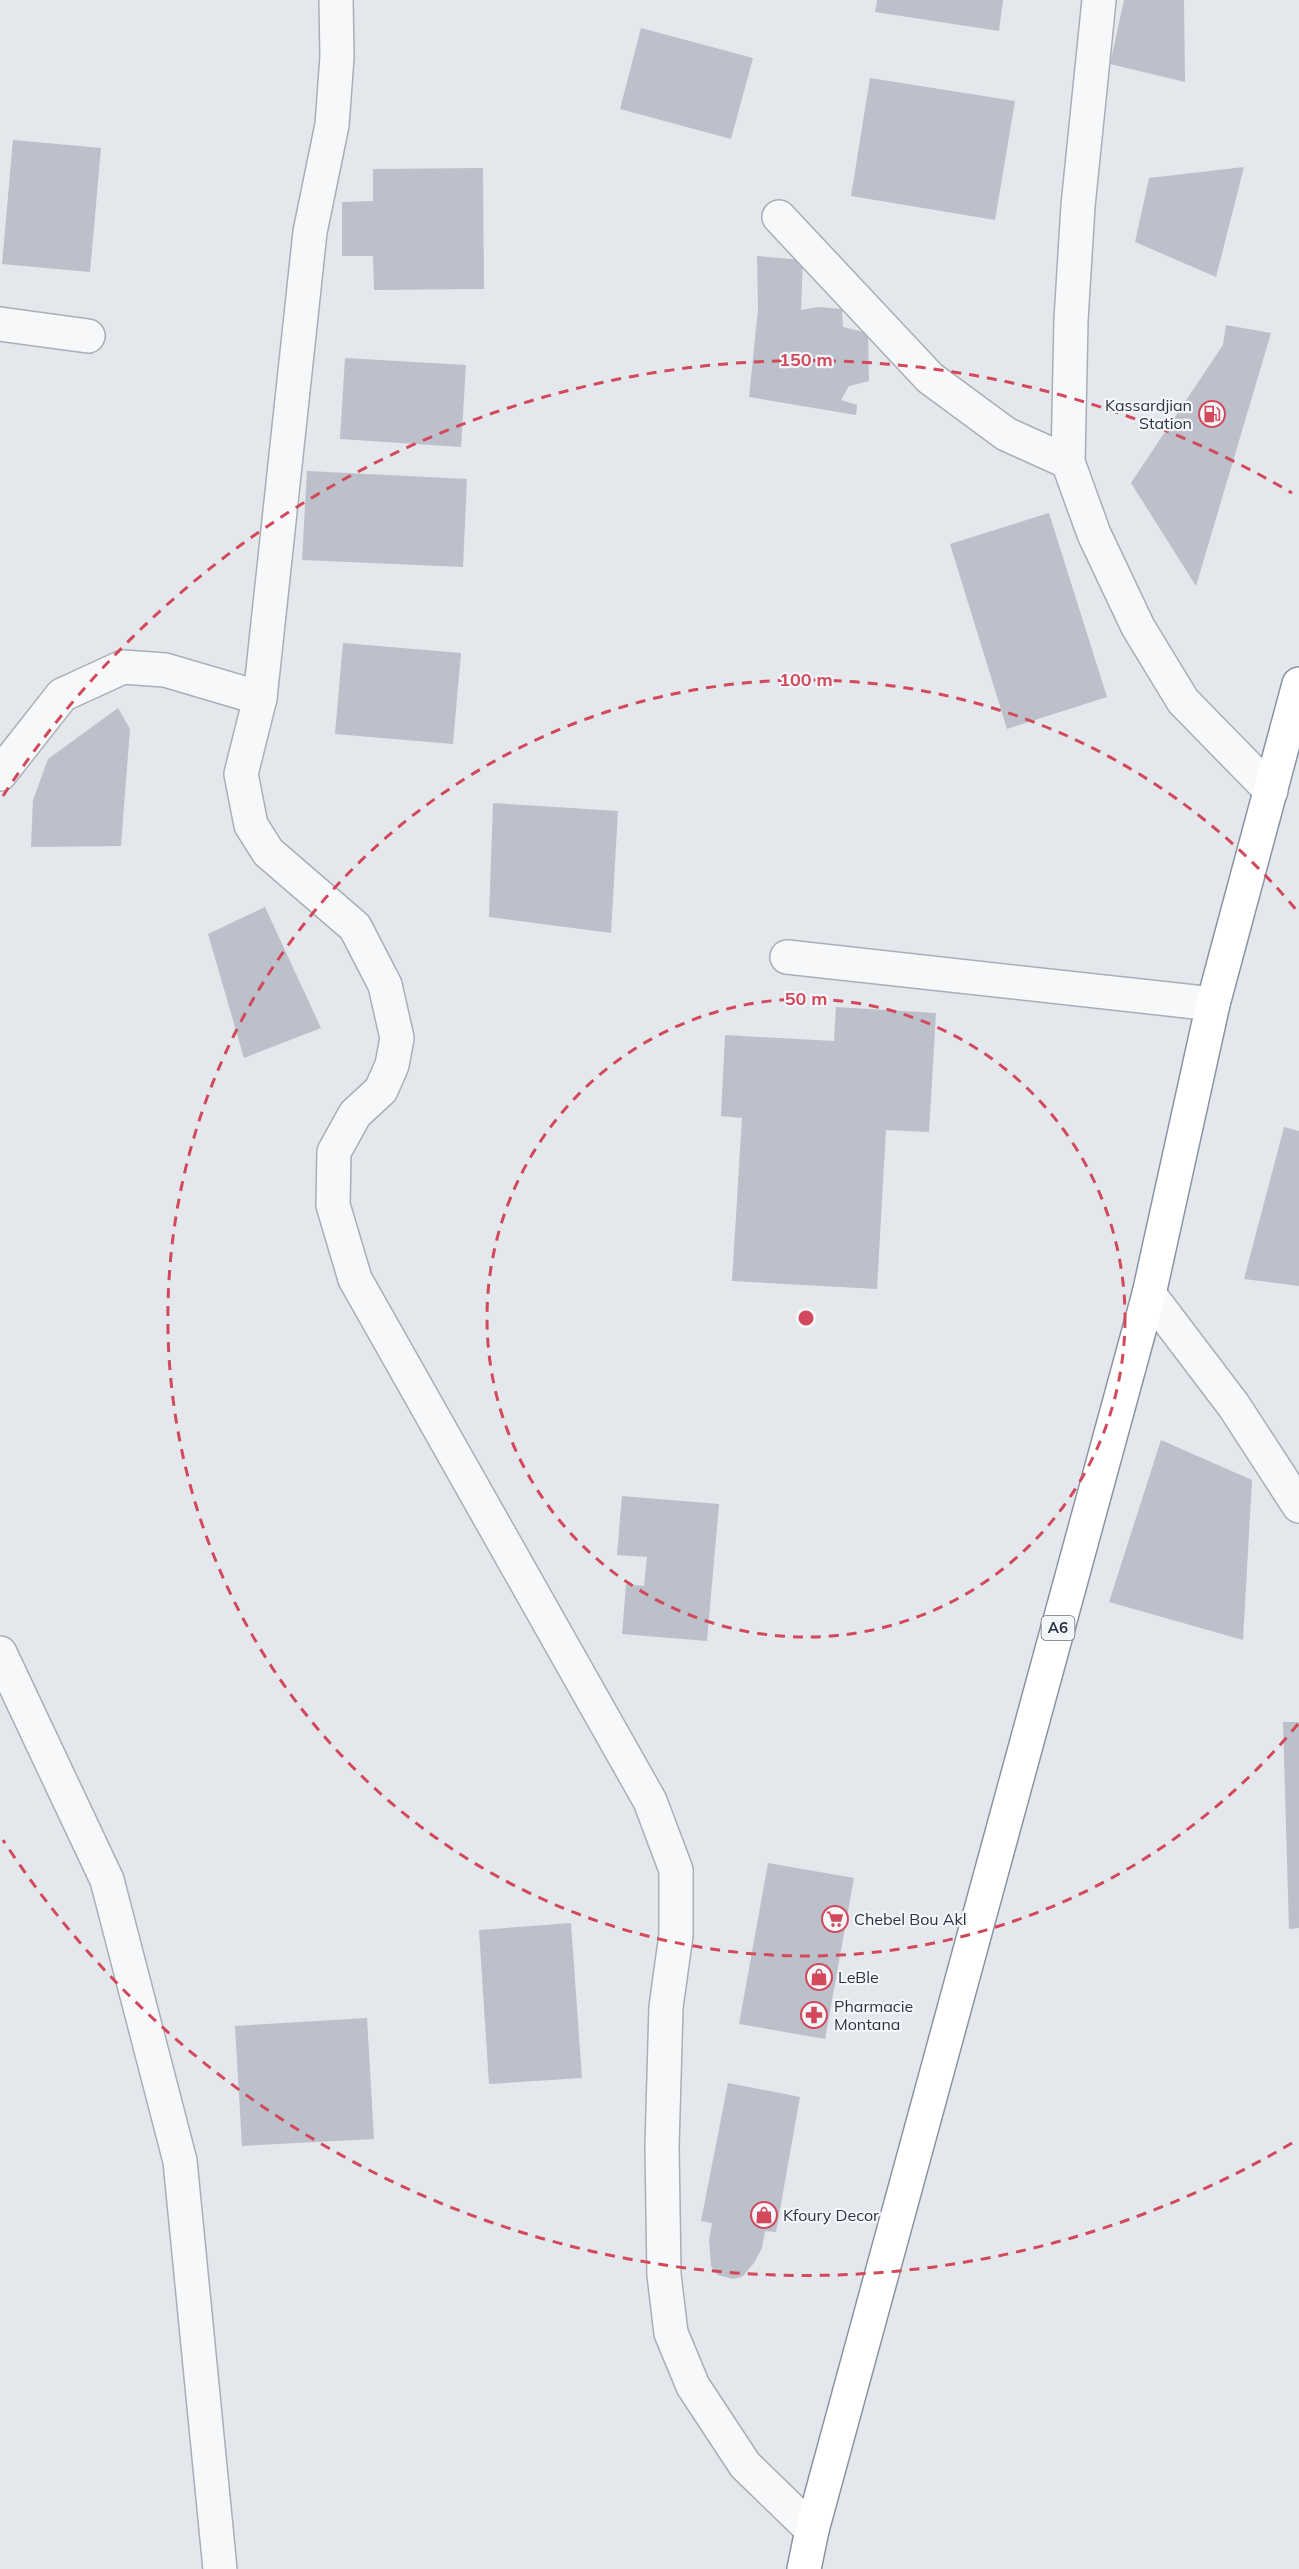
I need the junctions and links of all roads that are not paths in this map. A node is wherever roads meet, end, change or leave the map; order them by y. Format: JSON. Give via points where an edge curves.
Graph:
{"nodes":[{"id":1,"x":336,"y":0,"type":"edge"},
{"id":2,"x":1099,"y":0,"type":"edge"},
{"id":3,"x":778,"y":217,"type":"dead end"},
{"id":4,"x":0,"y":324,"type":"edge"},
{"id":5,"x":87,"y":336,"type":"dead end"},
{"id":6,"x":1068,"y":462,"type":"junction"},
{"id":7,"x":1299,"y":684,"type":"edge"},
{"id":8,"x":260,"y":698,"type":"junction"},
{"id":9,"x":0,"y":774,"type":"edge"},
{"id":10,"x":1272,"y":791,"type":"junction"},
{"id":11,"x":787,"y":957,"type":"dead end"},
{"id":12,"x":1213,"y":1004,"type":"junction"},
{"id":13,"x":1149,"y":1294,"type":"junction"},
{"id":14,"x":1299,"y":1506,"type":"edge"},
{"id":15,"x":0,"y":1653,"type":"edge"},
{"id":16,"x":812,"y":2530,"type":"junction"},
{"id":17,"x":220,"y":2569,"type":"edge"},
{"id":18,"x":804,"y":2569,"type":"edge"}],
"edges":[{"from":1,"to":8,"type":"street","via":[[332,125],[310,232]]},
{"from":2,"to":6,"type":"street","via":[[1078,206]]},
{"from":3,"to":6,"type":"street","via":[[930,378],[1006,434]]},
{"from":4,"to":5,"type":"street"},
{"from":6,"to":10,"type":"street","via":[[1094,534],[1133,617],[1183,701]]},
{"from":7,"to":10,"type":"highway","number":"A6"},
{"from":8,"to":9,"type":"street","via":[[165,670],[123,667],[62,695]]},
{"from":8,"to":16,"type":"street","via":[[241,774],[251,825],[268,852],[355,927],[385,985],[397,1038],[392,1065],[381,1090],[355,1114],[334,1152],[333,1206],[355,1279],[650,1801],[676,1870],[676,1935],[666,2007],[662,2147],[664,2275],[671,2333],[693,2386],[745,2465]]},
{"from":10,"to":12,"type":"highway","number":"A6"},
{"from":11,"to":12,"type":"street"},
{"from":12,"to":13,"type":"highway","number":"A6"},
{"from":13,"to":14,"type":"street","via":[[1234,1406]]},
{"from":13,"to":16,"type":"highway","number":"A6"},
{"from":15,"to":17,"type":"street","via":[[107,1880],[180,2161]]},
{"from":16,"to":18,"type":"highway","number":"A6"}]}
